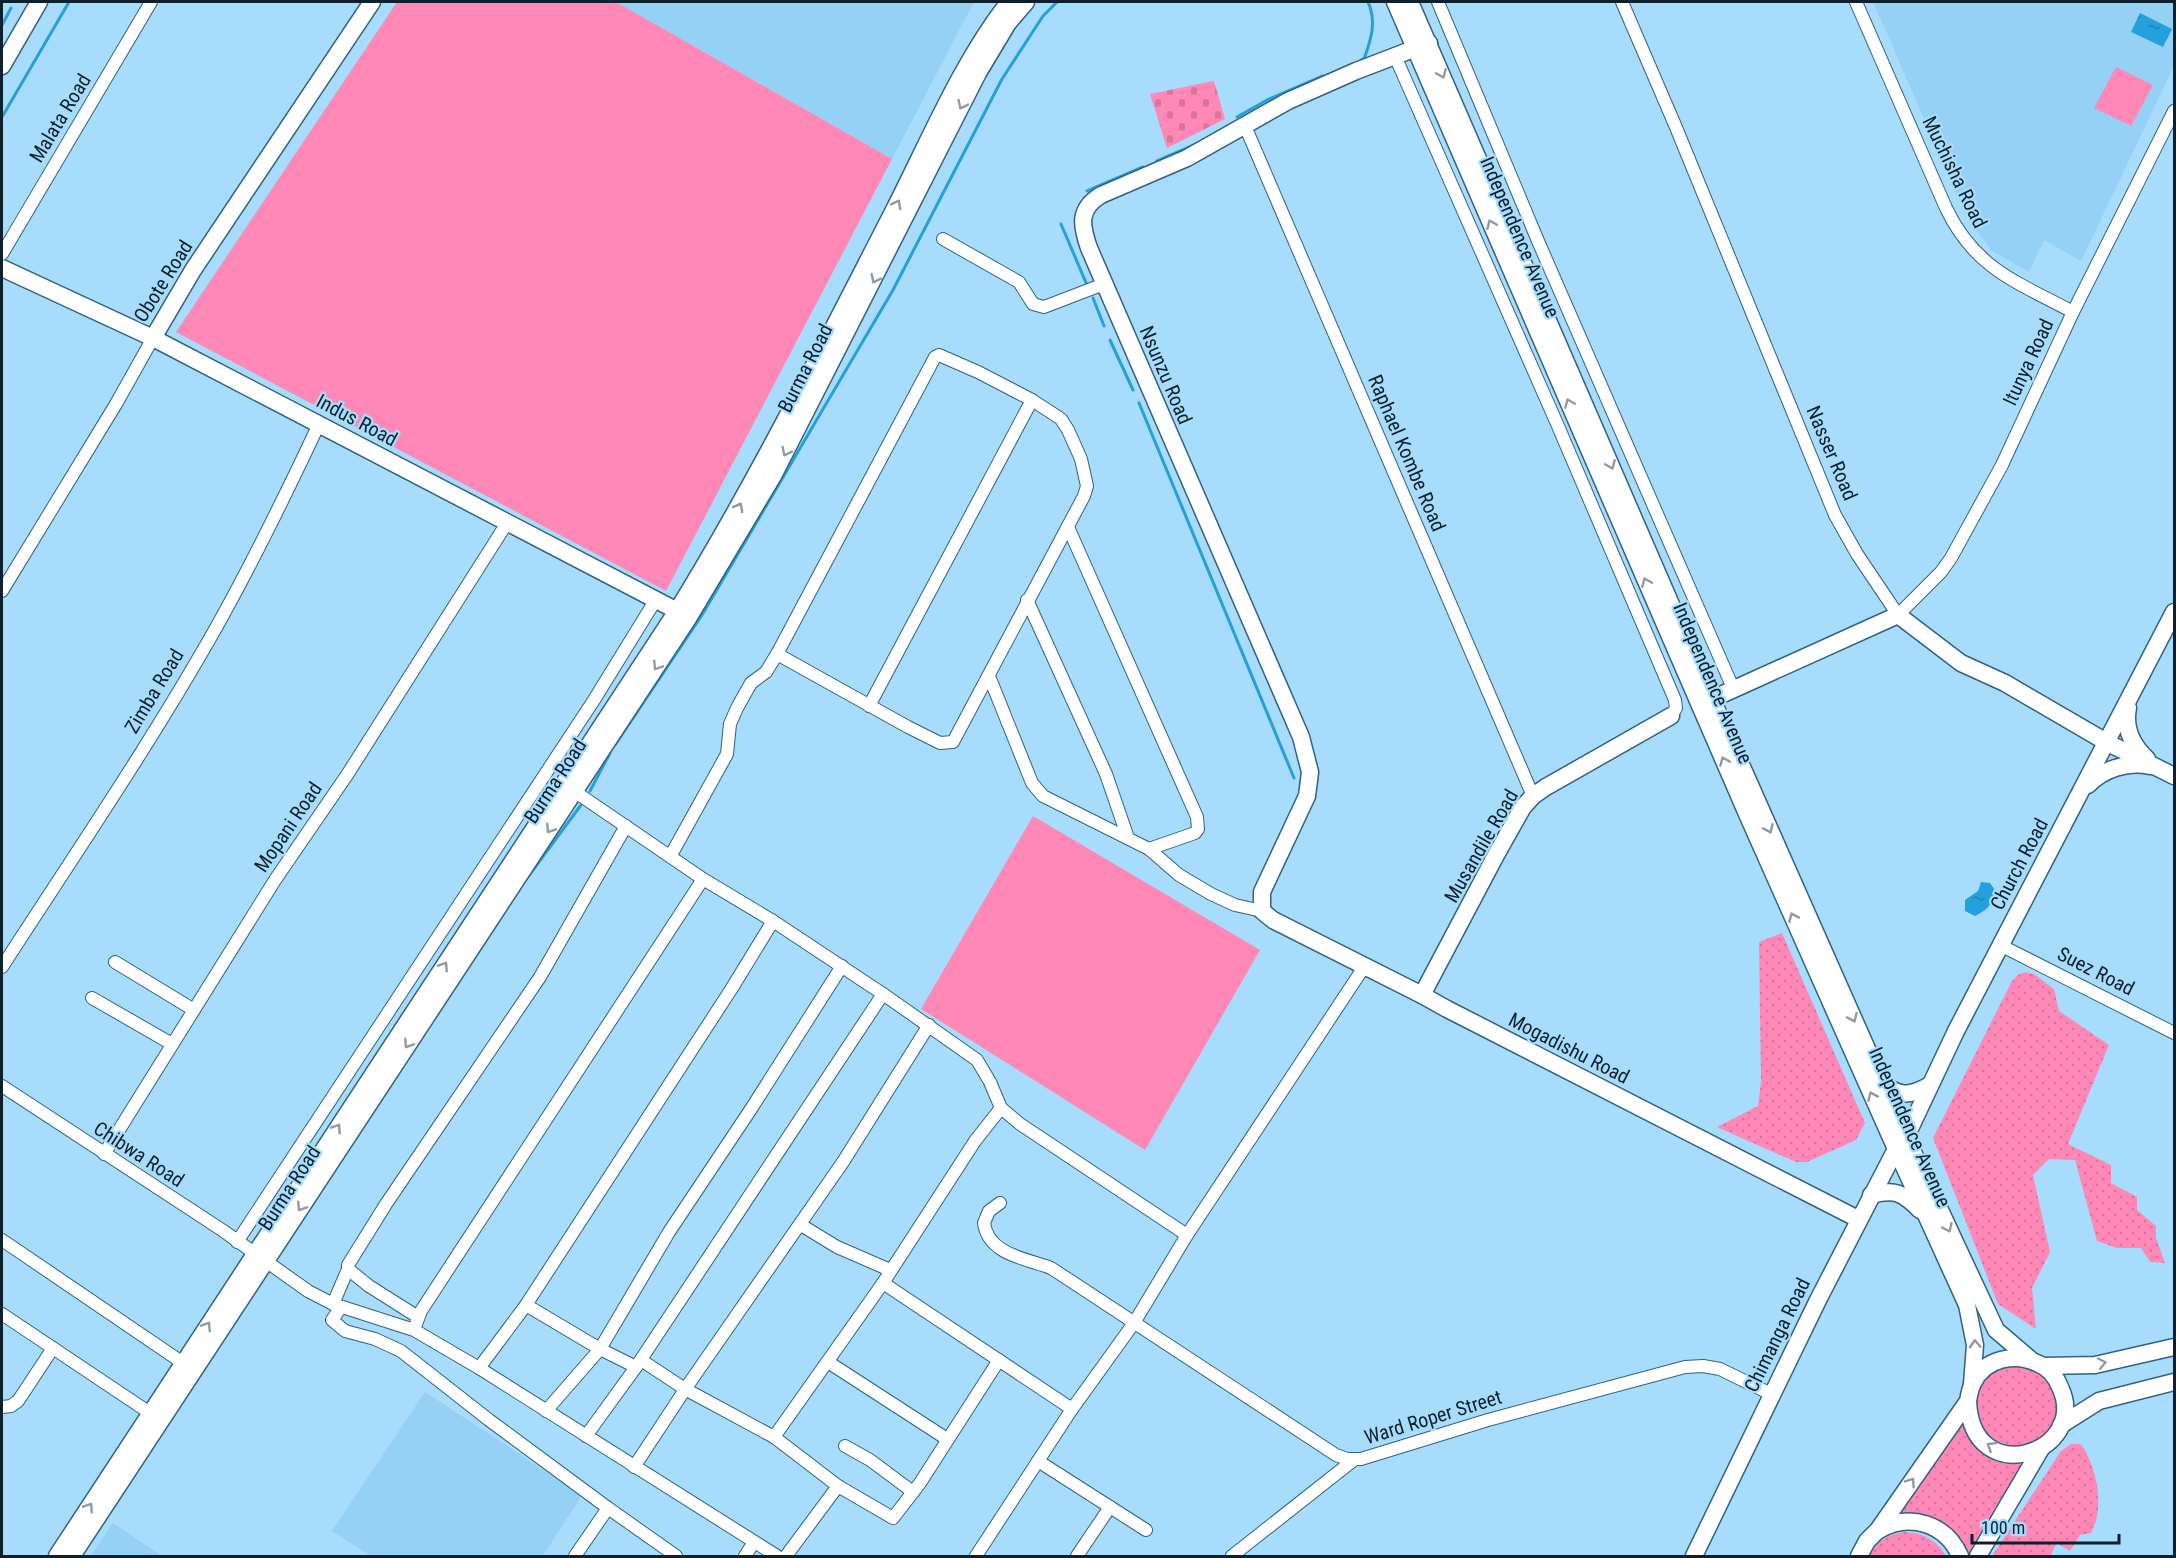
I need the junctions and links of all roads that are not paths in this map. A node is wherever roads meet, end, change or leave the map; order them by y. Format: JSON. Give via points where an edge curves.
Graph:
{"nodes":[{"id":1,"x":26,"y":2,"type":"edge"},
{"id":2,"x":39,"y":2,"type":"edge"},
{"id":3,"x":152,"y":2,"type":"edge"},
{"id":4,"x":372,"y":2,"type":"edge"},
{"id":5,"x":1009,"y":2,"type":"edge"},
{"id":6,"x":1026,"y":2,"type":"edge"},
{"id":7,"x":1395,"y":2,"type":"edge"},
{"id":8,"x":1410,"y":2,"type":"edge"},
{"id":9,"x":1438,"y":2,"type":"edge"},
{"id":10,"x":1622,"y":2,"type":"edge"},
{"id":11,"x":1856,"y":2,"type":"edge"},
{"id":12,"x":2,"y":44,"type":"edge"},
{"id":13,"x":1422,"y":46,"type":"junction"},
{"id":14,"x":1395,"y":56,"type":"junction"},
{"id":15,"x":2,"y":66,"type":"edge"},
{"id":16,"x":2175,"y":111,"type":"edge"},
{"id":17,"x":1245,"y":126,"type":"junction"},
{"id":18,"x":943,"y":239,"type":"dead end"},
{"id":19,"x":2,"y":254,"type":"edge"},
{"id":20,"x":2,"y":268,"type":"edge"},
{"id":21,"x":1104,"y":284,"type":"junction"},
{"id":22,"x":2073,"y":312,"type":"junction"},
{"id":23,"x":153,"y":338,"type":"junction"},
{"id":24,"x":1032,"y":400,"type":"junction"},
{"id":25,"x":319,"y":423,"type":"junction"},
{"id":26,"x":507,"y":523,"type":"junction"},
{"id":27,"x":1068,"y":527,"type":"junction"},
{"id":28,"x":2,"y":591,"type":"edge"},
{"id":29,"x":1027,"y":600,"type":"junction"},
{"id":30,"x":656,"y":601,"type":"junction"},
{"id":31,"x":2175,"y":612,"type":"edge"},
{"id":32,"x":683,"y":614,"type":"junction"},
{"id":33,"x":1898,"y":615,"type":"junction"},
{"id":34,"x":777,"y":654,"type":"junction"},
{"id":35,"x":989,"y":676,"type":"junction"},
{"id":36,"x":1733,"y":688,"type":"junction"},
{"id":37,"x":1712,"y":699,"type":"junction"},
{"id":38,"x":2129,"y":701,"type":"junction"},
{"id":39,"x":869,"y":706,"type":"junction"},
{"id":40,"x":1671,"y":716,"type":"joint"},
{"id":41,"x":2108,"y":742,"type":"junction"},
{"id":42,"x":2168,"y":773,"type":"edge"},
{"id":43,"x":574,"y":791,"type":"junction"},
{"id":44,"x":2080,"y":793,"type":"junction"},
{"id":45,"x":1533,"y":796,"type":"junction"},
{"id":46,"x":626,"y":826,"type":"junction"},
{"id":47,"x":1128,"y":838,"type":"junction"},
{"id":48,"x":1149,"y":849,"type":"junction"},
{"id":49,"x":671,"y":855,"type":"junction"},
{"id":50,"x":703,"y":879,"type":"junction"},
{"id":51,"x":1262,"y":911,"type":"junction"},
{"id":52,"x":772,"y":921,"type":"junction"},
{"id":53,"x":2000,"y":945,"type":"junction"},
{"id":54,"x":115,"y":962,"type":"dead end"},
{"id":55,"x":842,"y":966,"type":"junction"},
{"id":56,"x":2,"y":967,"type":"edge"},
{"id":57,"x":1364,"y":967,"type":"junction"},
{"id":58,"x":883,"y":994,"type":"junction"},
{"id":59,"x":1422,"y":995,"type":"junction"},
{"id":60,"x":92,"y":998,"type":"dead end"},
{"id":61,"x":194,"y":1010,"type":"junction"},
{"id":62,"x":929,"y":1025,"type":"junction"},
{"id":63,"x":2175,"y":1033,"type":"edge"},
{"id":64,"x":172,"y":1044,"type":"junction"},
{"id":65,"x":1881,"y":1081,"type":"junction"},
{"id":66,"x":1930,"y":1085,"type":"junction"},
{"id":67,"x":2,"y":1086,"type":"edge"},
{"id":68,"x":1001,"y":1108,"type":"junction"},
{"id":69,"x":1901,"y":1143,"type":"junction"},
{"id":70,"x":104,"y":1154,"type":"junction"},
{"id":71,"x":1871,"y":1195,"type":"junction"},
{"id":72,"x":1000,"y":1203,"type":"dead end"},
{"id":73,"x":1927,"y":1216,"type":"junction"},
{"id":74,"x":1858,"y":1219,"type":"junction"},
{"id":75,"x":801,"y":1225,"type":"junction"},
{"id":76,"x":1187,"y":1235,"type":"junction"},
{"id":77,"x":2,"y":1240,"type":"edge"},
{"id":78,"x":237,"y":1242,"type":"junction"},
{"id":79,"x":260,"y":1257,"type":"junction"},
{"id":80,"x":348,"y":1269,"type":"junction"},
{"id":81,"x":890,"y":1270,"type":"junction"},
{"id":82,"x":883,"y":1283,"type":"junction"},
{"id":83,"x":526,"y":1305,"type":"junction"},
{"id":84,"x":337,"y":1306,"type":"junction"},
{"id":85,"x":2,"y":1314,"type":"edge"},
{"id":86,"x":418,"y":1317,"type":"junction"},
{"id":87,"x":1134,"y":1323,"type":"junction"},
{"id":88,"x":414,"y":1330,"type":"junction"},
{"id":89,"x":2175,"y":1347,"type":"edge"},
{"id":90,"x":53,"y":1348,"type":"junction"},
{"id":91,"x":600,"y":1348,"type":"junction"},
{"id":92,"x":999,"y":1359,"type":"junction"},
{"id":93,"x":828,"y":1362,"type":"junction"},
{"id":94,"x":2037,"y":1362,"type":"junction"},
{"id":95,"x":638,"y":1363,"type":"junction"},
{"id":96,"x":183,"y":1364,"type":"junction"},
{"id":97,"x":479,"y":1368,"type":"junction"},
{"id":98,"x":2175,"y":1382,"type":"edge"},
{"id":99,"x":1972,"y":1384,"type":"junction"},
{"id":100,"x":685,"y":1389,"type":"junction"},
{"id":101,"x":1771,"y":1394,"type":"junction"},
{"id":102,"x":1968,"y":1401,"type":"junction"},
{"id":103,"x":2,"y":1407,"type":"edge"},
{"id":104,"x":1072,"y":1409,"type":"junction"},
{"id":105,"x":546,"y":1411,"type":"junction"},
{"id":106,"x":150,"y":1413,"type":"junction"},
{"id":107,"x":2061,"y":1425,"type":"junction"},
{"id":108,"x":586,"y":1436,"type":"junction"},
{"id":109,"x":774,"y":1437,"type":"junction"},
{"id":110,"x":947,"y":1438,"type":"junction"},
{"id":111,"x":845,"y":1446,"type":"dead end"},
{"id":112,"x":2042,"y":1447,"type":"junction"},
{"id":113,"x":1355,"y":1459,"type":"junction"},
{"id":114,"x":1038,"y":1461,"type":"junction"},
{"id":115,"x":634,"y":1467,"type":"junction"},
{"id":116,"x":838,"y":1486,"type":"junction"},
{"id":117,"x":913,"y":1492,"type":"junction"},
{"id":118,"x":1110,"y":1507,"type":"junction"},
{"id":119,"x":608,"y":1508,"type":"junction"},
{"id":120,"x":1146,"y":1530,"type":"dead end"},
{"id":121,"x":1878,"y":1530,"type":"junction"},
{"id":122,"x":754,"y":1542,"type":"junction"},
{"id":123,"x":57,"y":1557,"type":"edge"},
{"id":124,"x":72,"y":1557,"type":"edge"},
{"id":125,"x":575,"y":1557,"type":"edge"},
{"id":126,"x":676,"y":1557,"type":"edge"},
{"id":127,"x":745,"y":1557,"type":"edge"},
{"id":128,"x":777,"y":1557,"type":"edge"},
{"id":129,"x":786,"y":1557,"type":"edge"},
{"id":130,"x":976,"y":1557,"type":"edge"},
{"id":131,"x":1077,"y":1557,"type":"edge"},
{"id":132,"x":1232,"y":1557,"type":"edge"},
{"id":133,"x":1694,"y":1557,"type":"edge"},
{"id":134,"x":1859,"y":1557,"type":"edge"},
{"id":135,"x":1960,"y":1557,"type":"edge"},
{"id":136,"x":1978,"y":1557,"type":"edge"}],
"edges":[{"from":1,"to":12,"type":"main road"},
{"from":2,"to":15,"type":"main road"},
{"from":3,"to":19,"type":"street","name":"Malata Road"},
{"from":4,"to":23,"type":"main road","name":"Obote Road"},
{"from":32,"to":5,"type":"main road","name":"Burma Road","one_way":true,"via":[[967,66]]},
{"from":6,"to":32,"type":"main road","name":"Burma Road","one_way":true,"via":[[1008,23],[978,73],[773,476]]},
{"from":7,"to":13,"type":"main road","name":"Independence Avenue"},
{"from":8,"to":13,"type":"main road","name":"Independence Avenue"},
{"from":9,"to":36,"type":"street"},
{"from":10,"to":33,"type":"street","name":"Nasser Road","via":[[1835,515]]},
{"from":11,"to":22,"type":"street","name":"Muchisha Road","via":[[1960,234],[1995,269]]},
{"from":13,"to":14,"type":"main road","name":"Nsunzu Road"},
{"from":13,"to":37,"type":"main road","name":"Independence Avenue","one_way":true},
{"from":69,"to":13,"type":"main road","name":"Independence Avenue","one_way":true,"via":[[1743,803]]},
{"from":14,"to":17,"type":"main road","name":"Nsunzu Road","via":[[1288,101]]},
{"from":14,"to":40,"type":"street","via":[[1675,700]]},
{"from":16,"to":22,"type":"street","name":"Itunya Road"},
{"from":17,"to":21,"type":"main road","name":"Nsunzu Road","via":[[1089,204],[1083,230]]},
{"from":17,"to":45,"type":"street","name":"Raphael Kombe Road"},
{"from":18,"to":21,"type":"street","via":[[1019,282],[1029,299],[1040,307]]},
{"from":20,"to":23,"type":"main road","name":"Indus Road"},
{"from":21,"to":51,"type":"main road","name":"Nsunzu Road","via":[[1307,755],[1307,796],[1262,892]]},
{"from":22,"to":33,"type":"street","name":"Itunya Road","via":[[2002,465],[1951,558]]},
{"from":23,"to":25,"type":"main road","name":"Indus Road"},
{"from":23,"to":28,"type":"street","name":"Obote Road"},
{"from":24,"to":27,"type":"street","via":[[1061,419],[1083,466],[1087,486]]},
{"from":24,"to":34,"type":"street","via":[[978,372],[939,355],[935,357]]},
{"from":24,"to":39,"type":"street"},
{"from":25,"to":26,"type":"main road","name":"Indus Road"},
{"from":25,"to":56,"type":"street","name":"Zimba Road","via":[[217,626]]},
{"from":26,"to":30,"type":"main road","name":"Indus Road"},
{"from":26,"to":61,"type":"street","name":"Mopani Road"},
{"from":27,"to":29,"type":"street"},
{"from":27,"to":48,"type":"street","via":[[1197,817],[1195,833]]},
{"from":29,"to":35,"type":"street"},
{"from":29,"to":47,"type":"street","via":[[1106,774]]},
{"from":30,"to":32,"type":"main road","name":"Indus Road"},
{"from":30,"to":78,"type":"street"},
{"from":31,"to":38,"type":"main road","name":"Church Road"},
{"from":32,"to":43,"type":"main road","name":"Burma Road","one_way":true},
{"from":79,"to":32,"type":"main road","name":"Burma Road","one_way":true},
{"from":33,"to":36,"type":"main road"},
{"from":33,"to":41,"type":"main road","name":"Nasser Road","via":[[1961,663],[2005,683]]},
{"from":34,"to":39,"type":"street"},
{"from":34,"to":49,"type":"street","via":[[737,708],[730,724],[727,754]]},
{"from":35,"to":39,"type":"street","via":[[950,743],[940,743]]},
{"from":35,"to":47,"type":"street","via":[[1037,790],[1052,802]]},
{"from":36,"to":37,"type":"main road"},
{"from":37,"to":65,"type":"main road","name":"Independence Avenue","one_way":true},
{"from":38,"to":41,"type":"main road","name":"Church Road"},
{"from":38,"to":42,"type":"main road","via":[[2126,721],[2132,741],[2145,758]]},
{"from":40,"to":45,"type":"main road","name":"Musandile Road"},
{"from":41,"to":42,"type":"main road","name":"Nasser Road"},
{"from":41,"to":44,"type":"main road","name":"Church Road"},
{"from":42,"to":44,"type":"main road","via":[[2145,765],[2126,765],[2109,770]]},
{"from":43,"to":46,"type":"street"},
{"from":43,"to":79,"type":"main road","name":"Burma Road","one_way":true},
{"from":44,"to":53,"type":"main road","name":"Church Road"},
{"from":45,"to":59,"type":"main road","name":"Musandile Road","via":[[1496,855]]},
{"from":46,"to":49,"type":"street"},
{"from":46,"to":80,"type":"street","via":[[540,977],[386,1204]]},
{"from":47,"to":48,"type":"street"},
{"from":48,"to":51,"type":"street","via":[[1203,890],[1235,905]]},
{"from":49,"to":50,"type":"street"},
{"from":50,"to":52,"type":"street"},
{"from":50,"to":86,"type":"street"},
{"from":51,"to":57,"type":"main road","name":"Mogadishu Road"},
{"from":52,"to":55,"type":"street"},
{"from":52,"to":83,"type":"street"},
{"from":53,"to":63,"type":"street","name":"Suez Road"},
{"from":53,"to":66,"type":"main road","name":"Church Road"},
{"from":54,"to":61,"type":"street"},
{"from":55,"to":58,"type":"street"},
{"from":55,"to":91,"type":"street","via":[[669,1232]]},
{"from":57,"to":59,"type":"main road","name":"Mogadishu Road"},
{"from":57,"to":76,"type":"street"},
{"from":58,"to":62,"type":"street"},
{"from":58,"to":95,"type":"street"},
{"from":59,"to":74,"type":"main road","name":"Mogadishu Road"},
{"from":60,"to":64,"type":"street"},
{"from":61,"to":64,"type":"street","name":"Mopani Road"},
{"from":62,"to":68,"type":"street","via":[[977,1060]]},
{"from":62,"to":75,"type":"street"},
{"from":64,"to":70,"type":"street","name":"Mopani Road"},
{"from":65,"to":66,"type":"main road","via":[[1907,1094]]},
{"from":65,"to":69,"type":"main road","name":"Independence Avenue"},
{"from":66,"to":69,"type":"main road","name":"Church Road"},
{"from":67,"to":70,"type":"street","name":"Chibwa Road"},
{"from":68,"to":76,"type":"street","via":[[1034,1135]]},
{"from":68,"to":81,"type":"street","via":[[975,1140]]},
{"from":69,"to":71,"type":"main road","name":"Chimanga Road"},
{"from":69,"to":73,"type":"main road","name":"Independence Avenue"},
{"from":69,"to":94,"type":"main road","name":"Independence Avenue","one_way":true,"via":[[1996,1330]]},
{"from":70,"to":78,"type":"street","name":"Chibwa Road"},
{"from":71,"to":73,"type":"main road","via":[[1899,1193]]},
{"from":71,"to":74,"type":"main road","name":"Chimanga Road"},
{"from":72,"to":87,"type":"street","name":"Ward Roper Street","via":[[989,1211],[984,1223],[1001,1248],[1021,1260],[1051,1268]]},
{"from":99,"to":73,"type":"main road","name":"Independence Avenue","one_way":true,"via":[[1975,1345],[1967,1305]]},
{"from":74,"to":101,"type":"main road","name":"Chimanga Road"},
{"from":75,"to":81,"type":"street","via":[[837,1248]]},
{"from":75,"to":100,"type":"street","via":[[781,1248]]},
{"from":76,"to":87,"type":"street"},
{"from":77,"to":96,"type":"street"},
{"from":78,"to":79,"type":"street","name":"Chibwa Road"},
{"from":79,"to":84,"type":"street","name":"Chibwa Road"},
{"from":96,"to":79,"type":"main road","name":"Burma Road","one_way":true},
{"from":79,"to":124,"type":"main road","name":"Burma Road"},
{"from":80,"to":84,"type":"street"},
{"from":80,"to":86,"type":"street"},
{"from":81,"to":82,"type":"street"},
{"from":82,"to":92,"type":"street"},
{"from":82,"to":93,"type":"street"},
{"from":83,"to":91,"type":"street"},
{"from":83,"to":97,"type":"street"},
{"from":84,"to":88,"type":"street","name":"Chibwa Road"},
{"from":84,"to":119,"type":"street","via":[[332,1320],[345,1331],[401,1351]]},
{"from":85,"to":90,"type":"street"},
{"from":86,"to":88,"type":"street"},
{"from":87,"to":104,"type":"street"},
{"from":87,"to":113,"type":"street","name":"Ward Roper Street","via":[[1336,1455]]},
{"from":88,"to":97,"type":"street","name":"Chibwa Road"},
{"from":94,"to":89,"type":"main road","one_way":true,"via":[[2095,1365]]},
{"from":90,"to":103,"type":"street","via":[[18,1401]]},
{"from":90,"to":106,"type":"street"},
{"from":91,"to":95,"type":"street"},
{"from":91,"to":105,"type":"street"},
{"from":92,"to":104,"type":"street"},
{"from":92,"to":110,"type":"street"},
{"from":93,"to":109,"type":"street"},
{"from":93,"to":110,"type":"street"},
{"from":94,"to":99,"type":"main road","via":[[2016,1357],[2003,1359],[1990,1364]]},
{"from":94,"to":107,"type":"main road","via":[[2056,1378],[2063,1392],[2065,1409]]},
{"from":95,"to":100,"type":"street"},
{"from":95,"to":108,"type":"street"},
{"from":96,"to":106,"type":"main road","name":"Burma Road"},
{"from":97,"to":105,"type":"street","name":"Chibwa Road"},
{"from":98,"to":107,"type":"main road","via":[[2099,1401]]},
{"from":99,"to":102,"type":"main road"},
{"from":100,"to":109,"type":"street"},
{"from":100,"to":115,"type":"street"},
{"from":101,"to":113,"type":"street","name":"Ward Roper Street","via":[[1720,1370],[1685,1367]]},
{"from":101,"to":133,"type":"main road","name":"Chimanga Road"},
{"from":112,"to":102,"type":"main road","one_way":true,"via":[[2028,1454],[2012,1455],[1984,1443],[1968,1417]]},
{"from":121,"to":102,"type":"main road","one_way":true},
{"from":104,"to":114,"type":"street"},
{"from":105,"to":108,"type":"street","name":"Chibwa Road"},
{"from":123,"to":106,"type":"main road","name":"Burma Road","one_way":true},
{"from":107,"to":112,"type":"main road"},
{"from":108,"to":115,"type":"street","name":"Chibwa Road"},
{"from":109,"to":116,"type":"street"},
{"from":110,"to":117,"type":"street"},
{"from":111,"to":117,"type":"street"},
{"from":112,"to":136,"type":"main road"},
{"from":113,"to":132,"type":"street"},
{"from":114,"to":118,"type":"street"},
{"from":114,"to":130,"type":"street"},
{"from":115,"to":122,"type":"street","name":"Chibwa Road"},
{"from":116,"to":117,"type":"street","via":[[893,1518]]},
{"from":116,"to":129,"type":"street"},
{"from":118,"to":120,"type":"street"},
{"from":118,"to":131,"type":"street"},
{"from":119,"to":125,"type":"street"},
{"from":119,"to":126,"type":"street"},
{"from":121,"to":134,"type":"main road","via":[[1867,1540]]},
{"from":121,"to":135,"type":"main road","via":[[1902,1521],[1927,1524],[1948,1537]]},
{"from":122,"to":127,"type":"street"},
{"from":122,"to":128,"type":"street","name":"Chibwa Road"}]}
